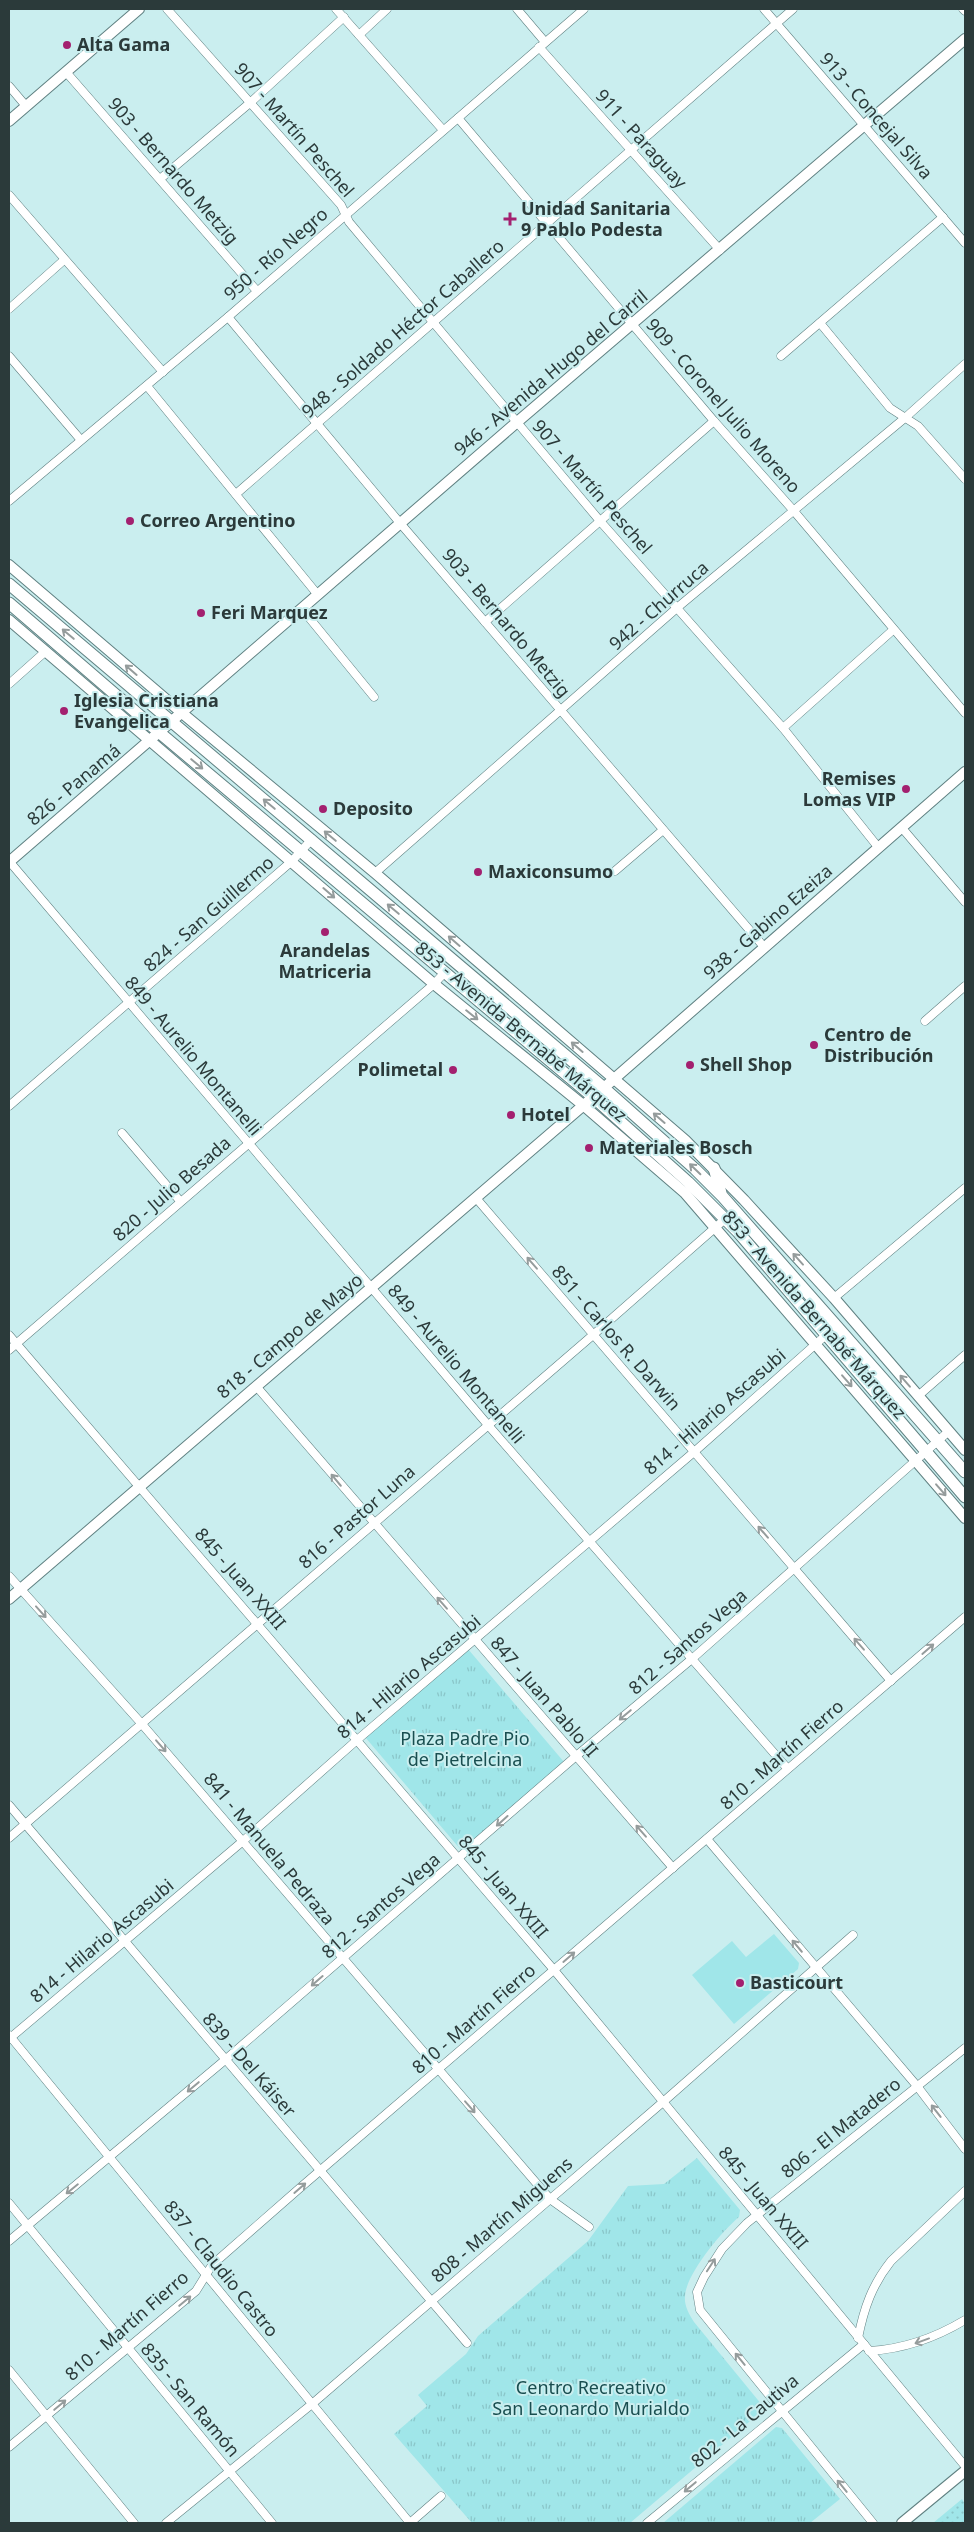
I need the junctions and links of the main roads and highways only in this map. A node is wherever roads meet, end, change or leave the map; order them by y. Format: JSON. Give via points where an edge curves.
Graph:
{"nodes":[{"id":1,"x":9,"y":584,"type":"edge"},
{"id":2,"x":9,"y":602,"type":"edge"},
{"id":3,"x":714,"y":1168,"type":"road end"},
{"id":4,"x":723,"y":1197,"type":"junction"},
{"id":5,"x":965,"y":1472,"type":"edge"},
{"id":6,"x":965,"y":1497,"type":"edge"}],
"edges":[{"from":4,"to":1,"type":"main road","name":"853 - Avenida Bernabé Márquez","one_way":true,"via":[[604,1088]]},
{"from":2,"to":6,"type":"main road","name":"853 - Avenida Bernabé Márquez","one_way":true,"via":[[593,1097],[688,1182],[725,1218]]},
{"from":3,"to":4,"type":"main road"},
{"from":4,"to":5,"type":"main road","name":"853 - Avenida Bernabé Márquez"}]}
